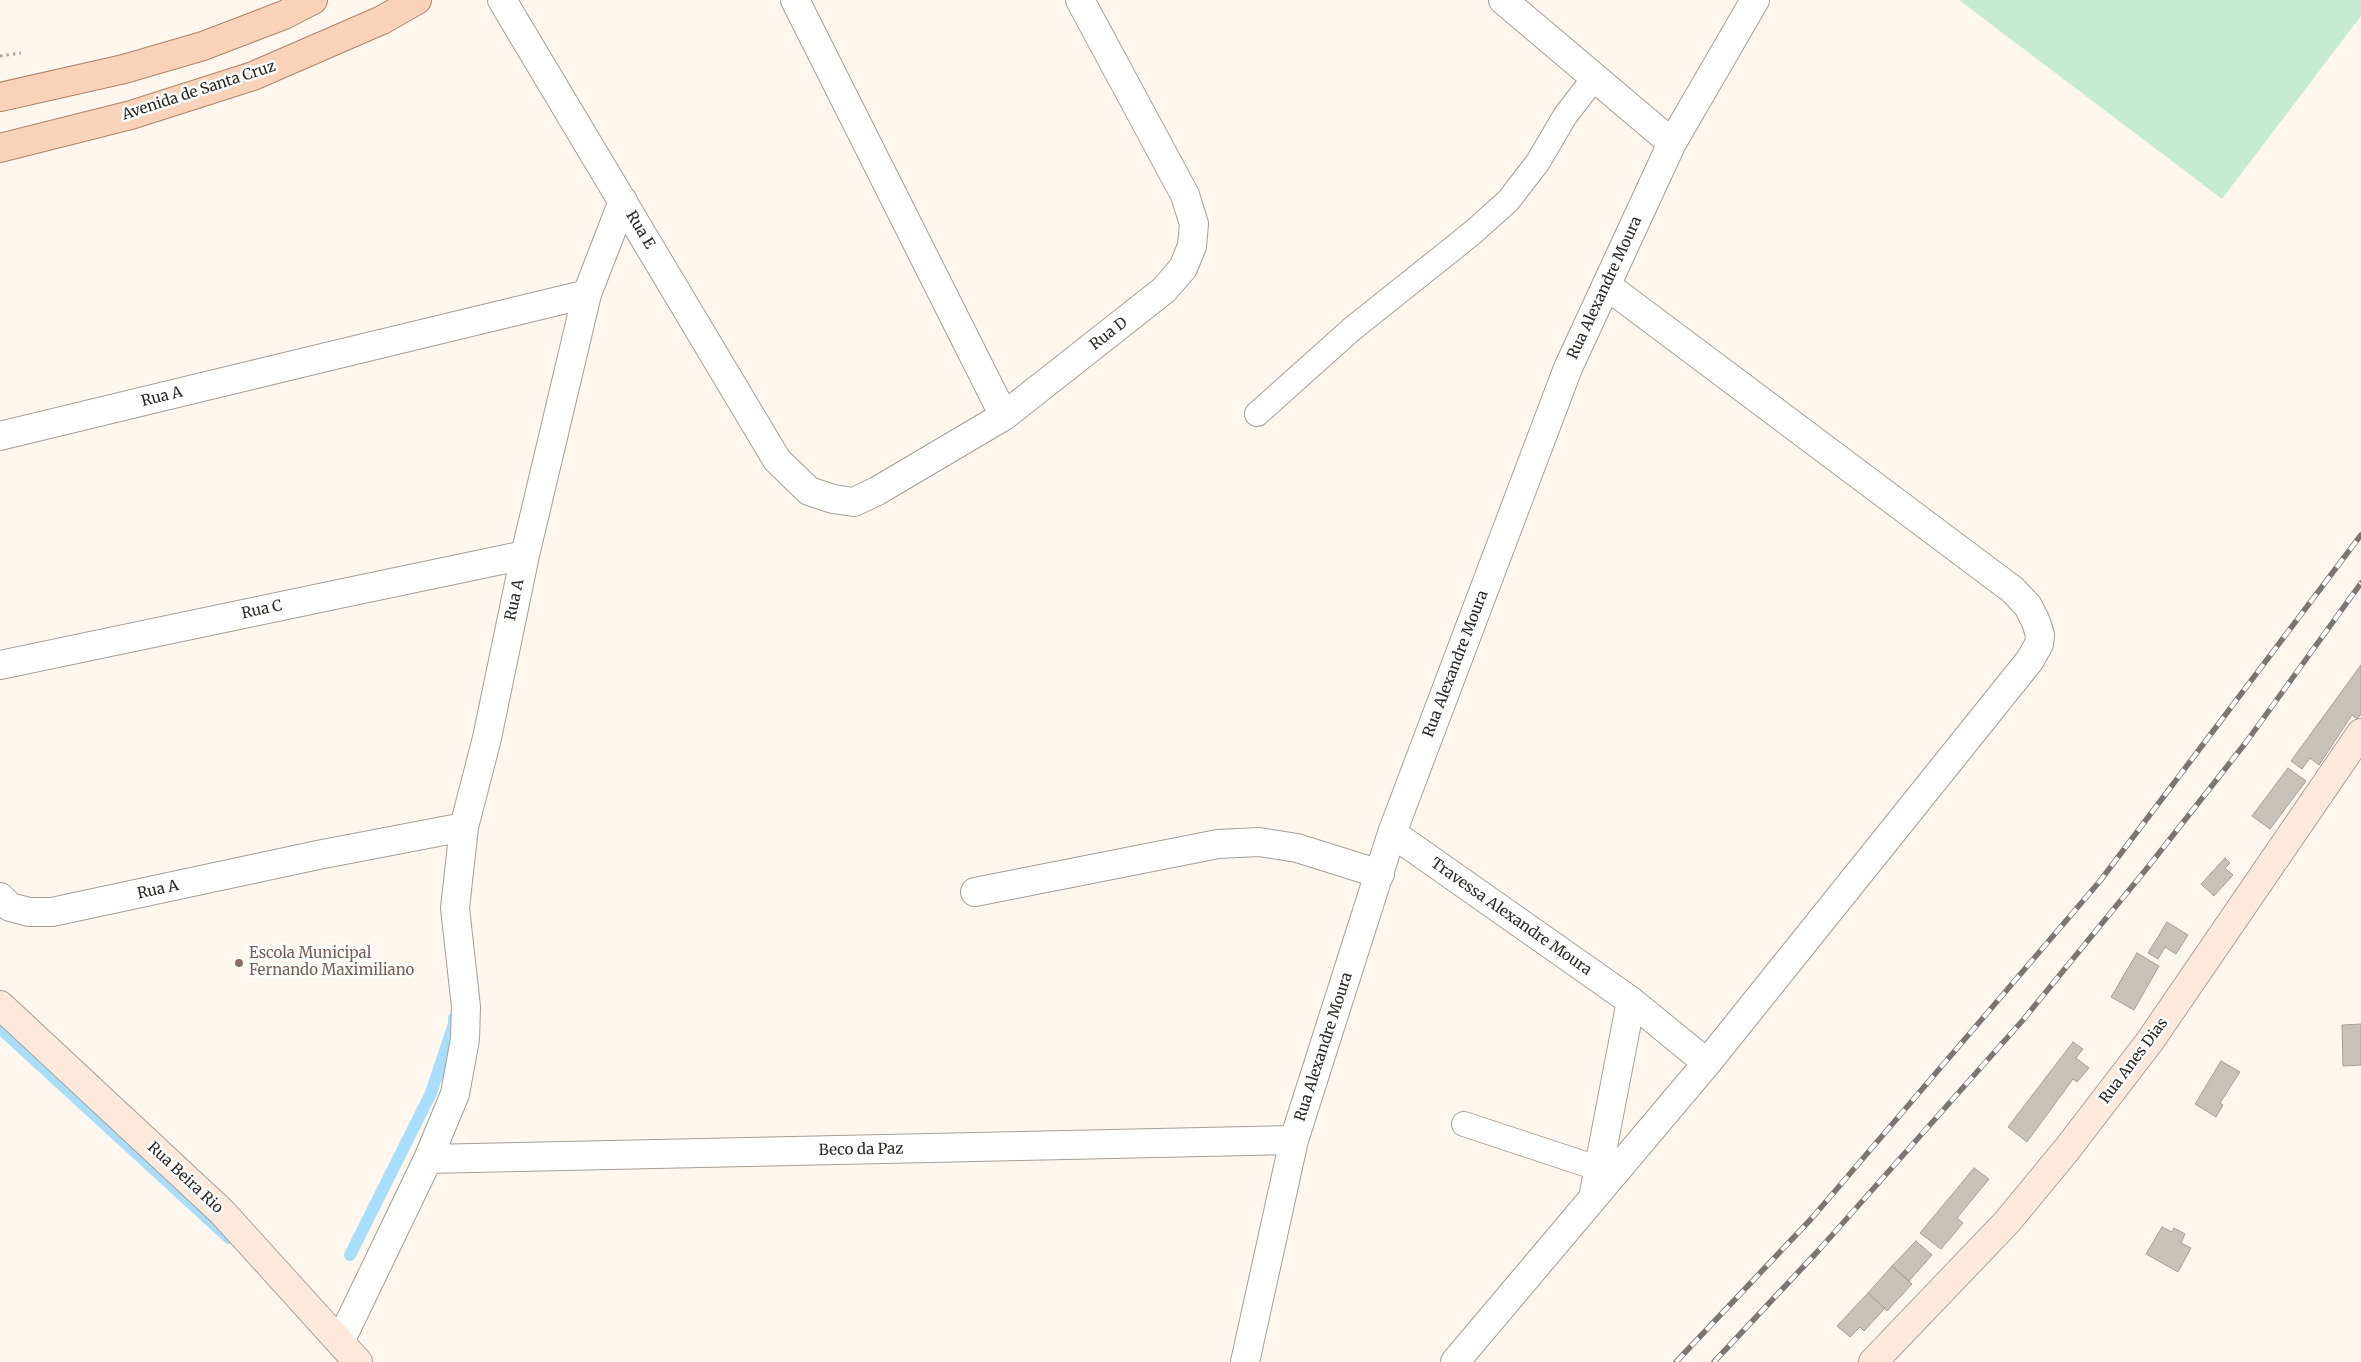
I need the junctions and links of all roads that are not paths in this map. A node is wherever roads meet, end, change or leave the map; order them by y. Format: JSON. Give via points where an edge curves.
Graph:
{"nodes":[{"id":1,"x":313,"y":0,"type":"edge"},
{"id":2,"x":417,"y":0,"type":"edge"},
{"id":3,"x":502,"y":0,"type":"edge"},
{"id":4,"x":795,"y":0,"type":"edge"},
{"id":5,"x":1080,"y":0,"type":"edge"},
{"id":6,"x":1503,"y":0,"type":"edge"},
{"id":7,"x":1755,"y":0,"type":"edge"},
{"id":8,"x":1595,"y":77,"type":"junction"},
{"id":9,"x":0,"y":97,"type":"edge"},
{"id":10,"x":1672,"y":143,"type":"junction"},
{"id":11,"x":0,"y":148,"type":"edge"},
{"id":12,"x":623,"y":201,"type":"junction"},
{"id":13,"x":1606,"y":285,"type":"junction"},
{"id":14,"x":587,"y":294,"type":"junction"},
{"id":15,"x":1257,"y":414,"type":"dead end"},
{"id":16,"x":1004,"y":416,"type":"junction"},
{"id":17,"x":0,"y":436,"type":"edge"},
{"id":18,"x":778,"y":460,"type":"joint"},
{"id":19,"x":524,"y":555,"type":"junction"},
{"id":20,"x":0,"y":665,"type":"edge"},
{"id":21,"x":2361,"y":733,"type":"edge"},
{"id":22,"x":464,"y":827,"type":"junction"},
{"id":23,"x":1392,"y":832,"type":"junction"},
{"id":24,"x":1380,"y":874,"type":"junction"},
{"id":25,"x":975,"y":892,"type":"dead end"},
{"id":26,"x":0,"y":897,"type":"edge"},
{"id":27,"x":1631,"y":1001,"type":"junction"},
{"id":28,"x":0,"y":1005,"type":"edge"},
{"id":29,"x":1707,"y":1063,"type":"junction"},
{"id":30,"x":1464,"y":1124,"type":"dead end"},
{"id":31,"x":1294,"y":1140,"type":"junction"},
{"id":32,"x":428,"y":1159,"type":"junction"},
{"id":33,"x":1597,"y":1168,"type":"junction"},
{"id":34,"x":1593,"y":1198,"type":"junction"},
{"id":35,"x":340,"y":1342,"type":"junction"},
{"id":36,"x":358,"y":1362,"type":"edge"},
{"id":37,"x":1245,"y":1362,"type":"edge"},
{"id":38,"x":1455,"y":1362,"type":"edge"},
{"id":39,"x":1873,"y":1362,"type":"edge"}],
"edges":[{"from":1,"to":9,"type":"main road","via":[[284,15],[203,46],[124,69]]},
{"from":2,"to":11,"type":"main road","name":"Avenida de Santa Cruz","via":[[382,20],[254,76],[131,115]]},
{"from":3,"to":12,"type":"street","name":"Rua E"},
{"from":4,"to":16,"type":"street"},
{"from":5,"to":16,"type":"street","name":"Rua D","via":[[1185,195],[1194,224],[1192,246],[1183,268],[1164,290]]},
{"from":6,"to":8,"type":"street"},
{"from":7,"to":10,"type":"street","name":"Rua Alexandre Moura"},
{"from":8,"to":10,"type":"street"},
{"from":8,"to":15,"type":"lane","via":[[1508,202],[1352,328]]},
{"from":10,"to":13,"type":"street","name":"Rua Alexandre Moura"},
{"from":12,"to":14,"type":"street","name":"Rua A"},
{"from":12,"to":18,"type":"street","name":"Rua E"},
{"from":13,"to":23,"type":"street","name":"Rua Alexandre Moura","via":[[1568,368]]},
{"from":13,"to":29,"type":"street","via":[[2013,590],[2028,606],[2040,635],[2030,660]]},
{"from":14,"to":17,"type":"street","name":"Rua A"},
{"from":14,"to":19,"type":"street","name":"Rua A"},
{"from":16,"to":18,"type":"street","name":"Rua D","via":[[854,502],[809,491]]},
{"from":19,"to":20,"type":"street","name":"Rua C"},
{"from":19,"to":22,"type":"street","name":"Rua A","via":[[487,738]]},
{"from":21,"to":39,"type":"street","name":"Rua Anes Dias","via":[[2150,1042],[2068,1148],[2007,1222]]},
{"from":22,"to":26,"type":"street","name":"Rua A","via":[[52,912],[28,912],[10,907]]},
{"from":22,"to":32,"type":"street","name":"Rua A","via":[[455,908],[466,1007],[465,1039],[455,1094]]},
{"from":23,"to":24,"type":"street","name":"Rua Alexandre Moura"},
{"from":23,"to":27,"type":"street","name":"Travessa Alexandre Moura"},
{"from":24,"to":25,"type":"street","via":[[1297,848],[1259,842],[1218,844]]},
{"from":24,"to":31,"type":"street","name":"Rua Alexandre Moura"},
{"from":27,"to":29,"type":"street","name":"Travessa Alexandre Moura"},
{"from":27,"to":33,"type":"street"},
{"from":28,"to":35,"type":"street","name":"Rua Beira Rio","via":[[222,1212]]},
{"from":29,"to":34,"type":"street"},
{"from":30,"to":33,"type":"lane"},
{"from":31,"to":32,"type":"street","name":"Beco da Paz"},
{"from":31,"to":37,"type":"street","name":"Rua Alexandre Moura"},
{"from":32,"to":35,"type":"street","name":"Rua A"},
{"from":33,"to":34,"type":"street"},
{"from":34,"to":38,"type":"street"},
{"from":35,"to":36,"type":"street","name":"Rua Beira Rio"}]}
